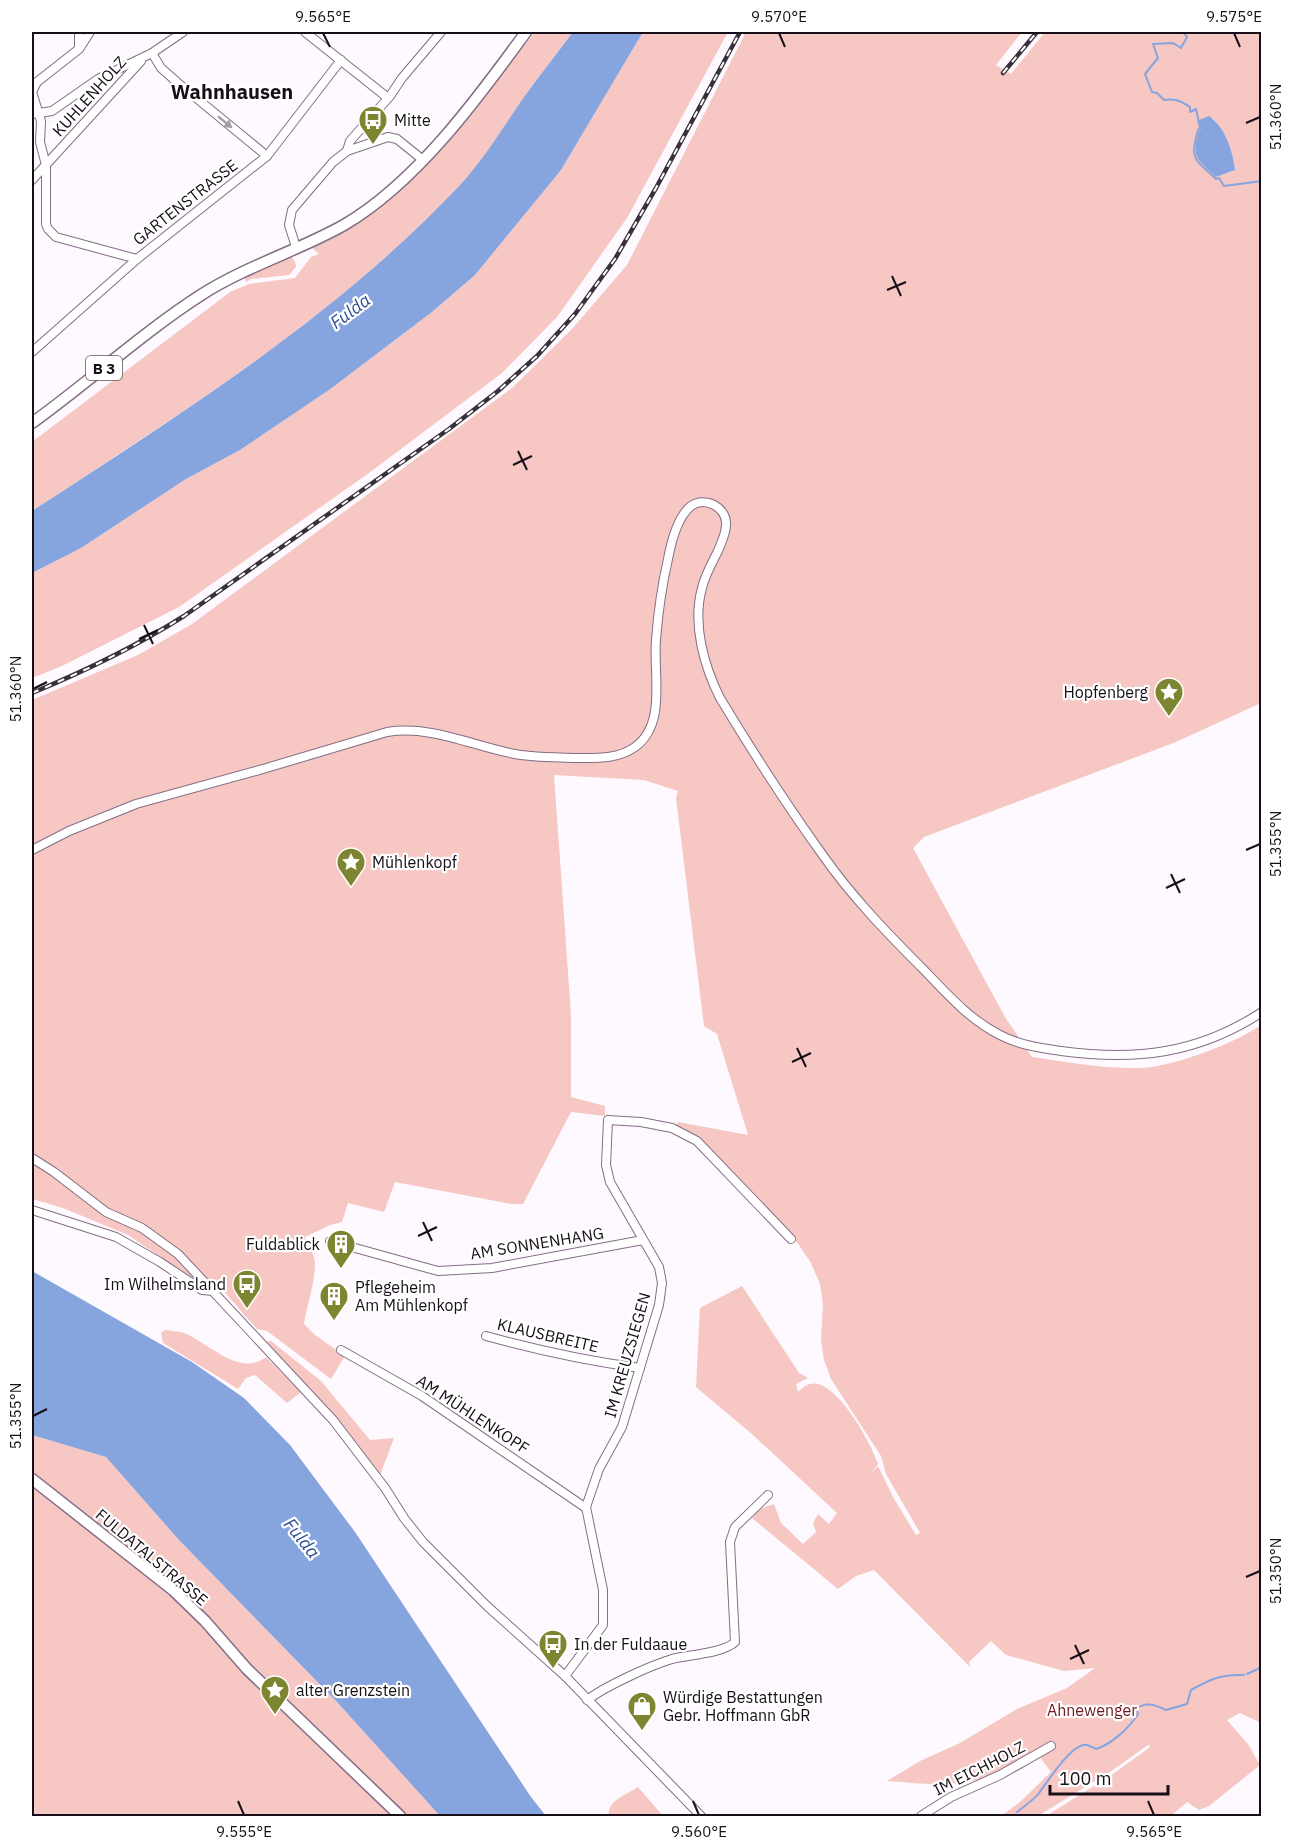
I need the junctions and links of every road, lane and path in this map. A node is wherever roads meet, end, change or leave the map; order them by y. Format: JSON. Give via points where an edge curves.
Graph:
{"nodes":[{"id":1,"x":79,"y":32,"type":"edge"},
{"id":2,"x":90,"y":32,"type":"edge"},
{"id":3,"x":183,"y":32,"type":"edge"},
{"id":4,"x":305,"y":32,"type":"edge"},
{"id":5,"x":441,"y":32,"type":"edge"},
{"id":6,"x":526,"y":32,"type":"edge"},
{"id":7,"x":79,"y":49,"type":"junction"},
{"id":8,"x":152,"y":53,"type":"junction"},
{"id":9,"x":144,"y":57,"type":"junction"},
{"id":10,"x":342,"y":60,"type":"junction"},
{"id":11,"x":388,"y":98,"type":"junction"},
{"id":12,"x":35,"y":114,"type":"edge"},
{"id":13,"x":347,"y":152,"type":"junction"},
{"id":14,"x":267,"y":156,"type":"junction"},
{"id":15,"x":423,"y":160,"type":"junction"},
{"id":16,"x":46,"y":165,"type":"junction"},
{"id":17,"x":32,"y":180,"type":"edge"},
{"id":18,"x":296,"y":247,"type":"junction"},
{"id":19,"x":136,"y":259,"type":"junction"},
{"id":20,"x":32,"y":352,"type":"edge"},
{"id":21,"x":32,"y":423,"type":"edge"},
{"id":22,"x":32,"y":850,"type":"edge"},
{"id":23,"x":1262,"y":1012,"type":"edge"},
{"id":24,"x":32,"y":1158,"type":"edge"},
{"id":25,"x":32,"y":1210,"type":"edge"},
{"id":26,"x":791,"y":1239,"type":"dead end"},
{"id":27,"x":644,"y":1240,"type":"junction"},
{"id":28,"x":330,"y":1241,"type":"dead end"},
{"id":29,"x":214,"y":1291,"type":"junction"},
{"id":30,"x":486,"y":1336,"type":"dead end"},
{"id":31,"x":341,"y":1350,"type":"dead end"},
{"id":32,"x":640,"y":1368,"type":"junction"},
{"id":33,"x":32,"y":1479,"type":"edge"},
{"id":34,"x":768,"y":1495,"type":"dead end"},
{"id":35,"x":586,"y":1508,"type":"junction"},
{"id":36,"x":565,"y":1676,"type":"junction"},
{"id":37,"x":587,"y":1700,"type":"junction"},
{"id":38,"x":1051,"y":1746,"type":"dead end"},
{"id":39,"x":400,"y":1816,"type":"edge"},
{"id":40,"x":701,"y":1816,"type":"edge"},
{"id":41,"x":921,"y":1816,"type":"edge"}],
"edges":[{"from":1,"to":7,"type":"street"},
{"from":2,"to":7,"type":"street"},
{"from":3,"to":8,"type":"street"},
{"from":4,"to":10,"type":"street"},
{"from":5,"to":11,"type":"street"},
{"from":6,"to":15,"type":"main road","number":"B 3"},
{"from":7,"to":12,"type":"street","via":[[33,87]]},
{"from":8,"to":9,"type":"street"},
{"from":8,"to":14,"type":"street","one_way":true,"via":[[161,68]]},
{"from":9,"to":12,"type":"street","via":[[98,79],[52,111]]},
{"from":9,"to":16,"type":"street","name":"KUHLENHOLZ"},
{"from":10,"to":11,"type":"street"},
{"from":10,"to":14,"type":"street","name":"GARTENSTRASSE"},
{"from":11,"to":13,"type":"street","via":[[350,141]]},
{"from":12,"to":16,"type":"street","via":[[41,121],[40,142]]},
{"from":13,"to":15,"type":"street","via":[[388,137],[397,139]]},
{"from":13,"to":18,"type":"street","via":[[333,162],[292,210],[289,225]]},
{"from":14,"to":19,"type":"street","name":"GARTENSTRASSE"},
{"from":15,"to":18,"type":"main road","number":"B 3","via":[[358,216]]},
{"from":16,"to":17,"type":"street","name":"KUHLENHOLZ"},
{"from":16,"to":19,"type":"street","via":[[46,224],[52,233]]},
{"from":18,"to":21,"type":"main road","number":"B 3","via":[[191,301]]},
{"from":19,"to":20,"type":"street","name":"GARTENSTRASSE"},
{"from":22,"to":23,"type":"street","via":[[136,804],[387,732],[425,731],[538,757],[608,758],[625,753],[648,735],[655,710],[656,640],[675,534],[688,509],[706,501],[722,512],[726,522],[703,583],[699,608],[708,669],[720,698],[822,855],[955,1002],[981,1024],[1017,1042],[1074,1053],[1118,1056],[1154,1054],[1192,1045]]},
{"from":24,"to":29,"type":"street","via":[[106,1212],[163,1241]]},
{"from":25,"to":29,"type":"street","via":[[116,1237],[202,1290]]},
{"from":26,"to":27,"type":"street","name":"IM KREUZSIEGEN","via":[[697,1141],[672,1128],[608,1120],[606,1165],[610,1182]]},
{"from":27,"to":28,"type":"street","name":"AM SONNENHANG","via":[[492,1268],[438,1271]]},
{"from":27,"to":32,"type":"street","name":"IM KREUZSIEGEN","via":[[659,1266],[662,1283]]},
{"from":29,"to":36,"type":"street","via":[[333,1420],[442,1563]]},
{"from":30,"to":32,"type":"street","name":"KLAUSBREITE","via":[[552,1354]]},
{"from":31,"to":35,"type":"street","name":"AM MÜHLENKOPF","via":[[422,1396]]},
{"from":32,"to":35,"type":"street","name":"IM KREUZSIEGEN","via":[[622,1427],[599,1469]]},
{"from":33,"to":39,"type":"main road","name":"FULDATALSTRASSE","via":[[173,1590],[247,1669]]},
{"from":34,"to":37,"type":"street","via":[[735,1527],[730,1542],[735,1642],[670,1660],[600,1690]]},
{"from":35,"to":36,"type":"street","via":[[603,1590],[603,1625]]},
{"from":36,"to":37,"type":"street"},
{"from":37,"to":40,"type":"street"},
{"from":38,"to":41,"type":"street","name":"IM EICHHOLZ"}]}
